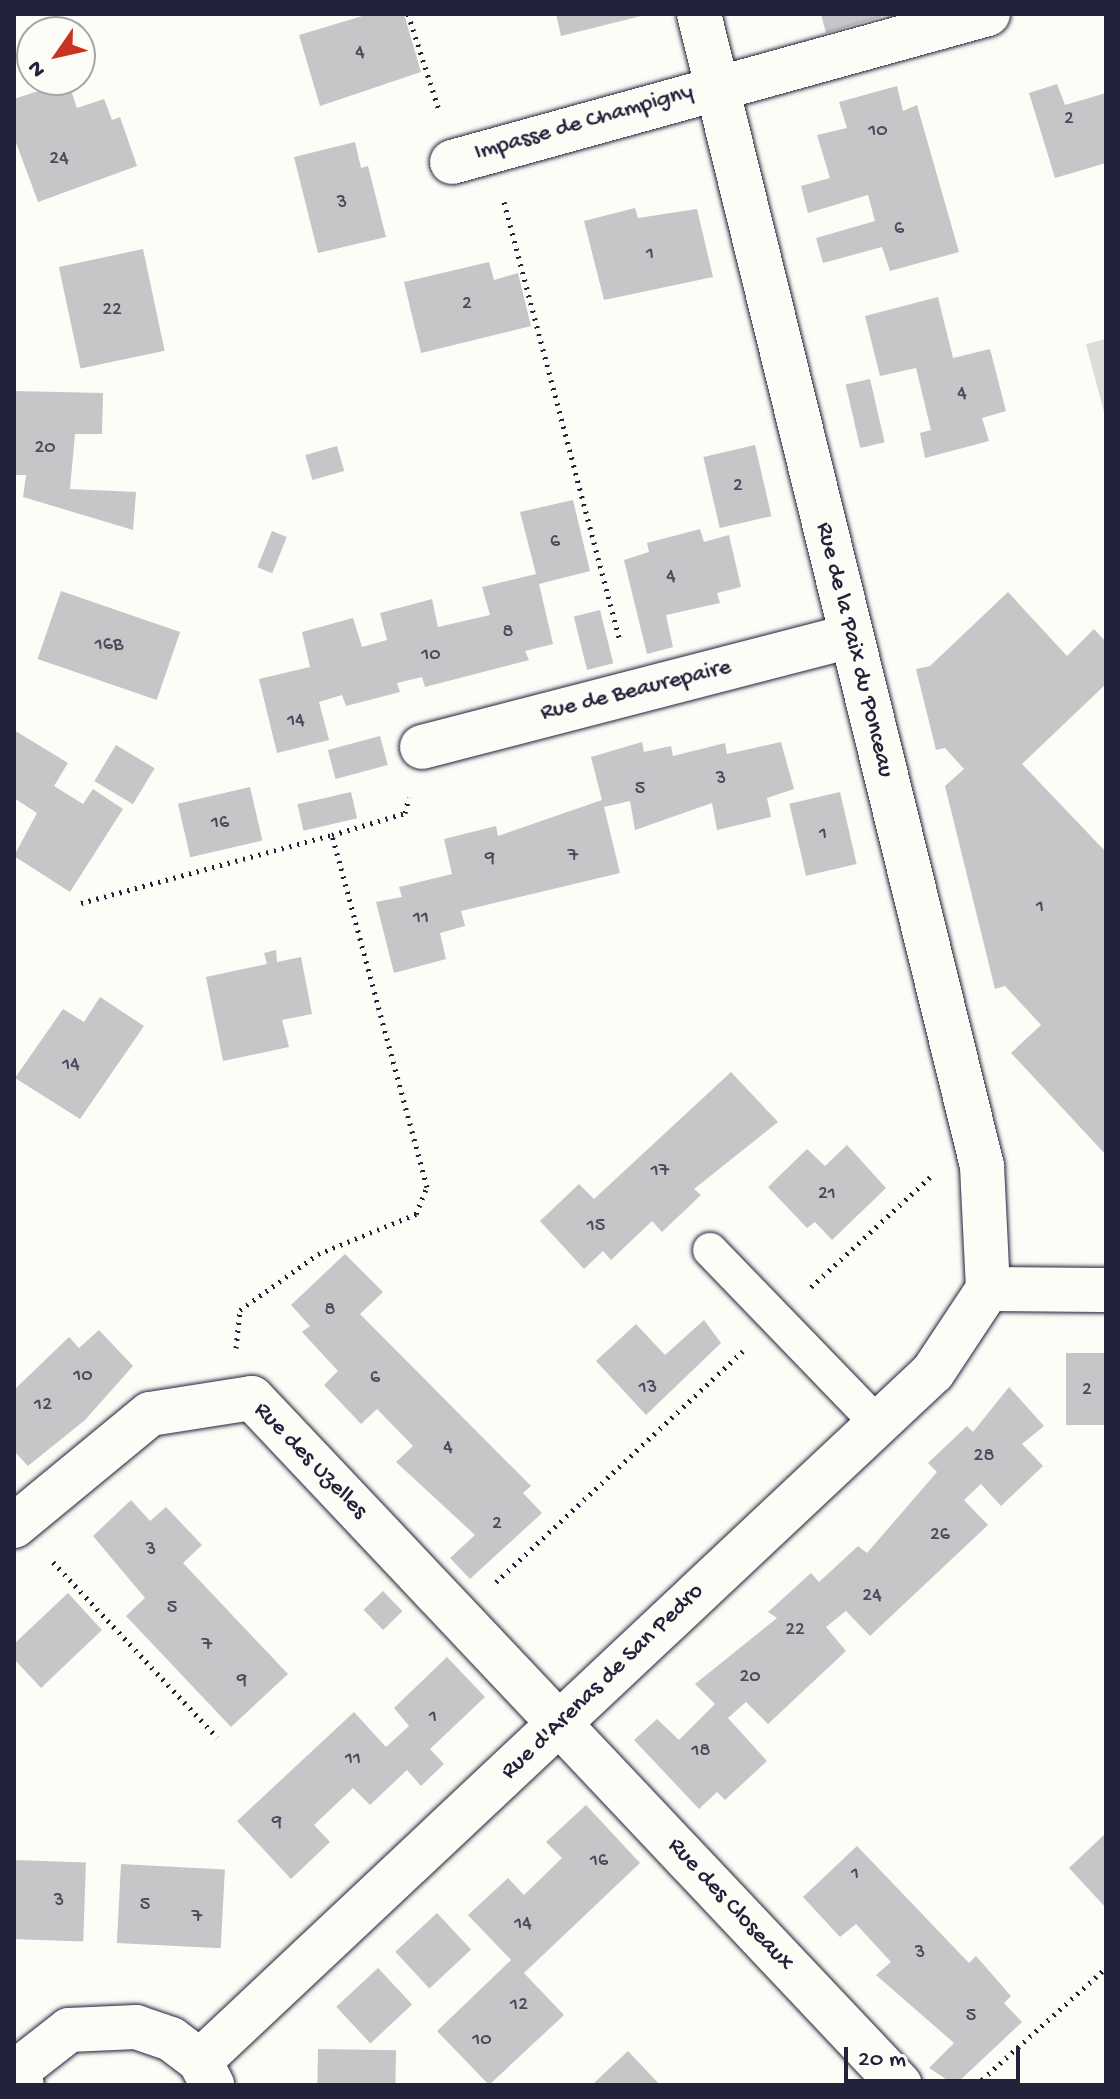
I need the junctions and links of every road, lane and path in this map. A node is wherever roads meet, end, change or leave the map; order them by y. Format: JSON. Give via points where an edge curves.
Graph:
{"nodes":[{"id":1,"x":408,"y":14,"type":"edge"},
{"id":2,"x":699,"y":14,"type":"edge"},
{"id":3,"x":988,"y":14,"type":"edge"},
{"id":4,"x":716,"y":85,"type":"junction"},
{"id":5,"x":471,"y":156,"type":"junction"},
{"id":6,"x":850,"y":636,"type":"junction"},
{"id":7,"x":633,"y":692,"type":"junction"},
{"id":8,"x":422,"y":747,"type":"joint"},
{"id":9,"x":332,"y":835,"type":"junction"},
{"id":10,"x":81,"y":903,"type":"dead end"},
{"id":11,"x":982,"y":1166,"type":"junction"},
{"id":12,"x":710,"y":1250,"type":"dead end"},
{"id":13,"x":988,"y":1289,"type":"junction"},
{"id":14,"x":1106,"y":1290,"type":"edge"},
{"id":15,"x":777,"y":1319,"type":"junction"},
{"id":16,"x":252,"y":1398,"type":"junction"},
{"id":17,"x":877,"y":1423,"type":"junction"},
{"id":18,"x":16,"y":1525,"type":"edge"},
{"id":19,"x":459,"y":1618,"type":"junction"},
{"id":20,"x":558,"y":1727,"type":"junction"},
{"id":21,"x":217,"y":1737,"type":"dead end"},
{"id":22,"x":1106,"y":1968,"type":"edge"},
{"id":23,"x":206,"y":2073,"type":"edge"},
{"id":24,"x":14,"y":2075,"type":"edge"},
{"id":25,"x":22,"y":2085,"type":"edge"},
{"id":26,"x":900,"y":2085,"type":"edge"},
{"id":27,"x":976,"y":2085,"type":"edge"}],
"edges":[{"from":1,"to":5,"type":"path"},
{"from":2,"to":4,"type":"street","name":"Rue de la Paix du Ponceau"},
{"from":3,"to":4,"type":"street","name":"Impasse de Champigny"},
{"from":4,"to":5,"type":"street","name":"Impasse de Champigny"},
{"from":4,"to":6,"type":"street","name":"Rue de la Paix du Ponceau"},
{"from":5,"to":7,"type":"path"},
{"from":6,"to":7,"type":"street","name":"Rue de Beaurepaire"},
{"from":6,"to":11,"type":"street","name":"Rue de la Paix du Ponceau"},
{"from":7,"to":8,"type":"street","name":"Rue de Beaurepaire"},
{"from":8,"to":9,"type":"path","via":[[405,813]]},
{"from":9,"to":10,"type":"path"},
{"from":9,"to":16,"type":"path","via":[[427,1187],[416,1214],[318,1254],[240,1310],[235,1343]]},
{"from":11,"to":13,"type":"street","name":"Rue de la Paix du Ponceau"},
{"from":11,"to":15,"type":"path","via":[[946,1163]]},
{"from":12,"to":15,"type":"lane"},
{"from":13,"to":14,"type":"street"},
{"from":13,"to":17,"type":"street","name":"Rue d'Arenas de San Pedro","via":[[933,1372]]},
{"from":15,"to":17,"type":"lane"},
{"from":15,"to":19,"type":"path"},
{"from":16,"to":18,"type":"street","name":"Rue des Uzelles","via":[[150,1414]]},
{"from":16,"to":19,"type":"street","name":"Rue des Uzelles"},
{"from":17,"to":20,"type":"street","name":"Rue d'Arenas de San Pedro"},
{"from":18,"to":21,"type":"path"},
{"from":19,"to":20,"type":"street","name":"Rue des Uzelles"},
{"from":20,"to":23,"type":"street","name":"Rue d'Arenas de San Pedro"},
{"from":20,"to":26,"type":"street","name":"Rue des Closeaux"},
{"from":22,"to":27,"type":"path"},
{"from":23,"to":24,"type":"street","name":"Rue d'Arenas de San Pedro","via":[[171,2039],[101,2026],[69,2030]]},
{"from":24,"to":25,"type":"street"}]}
